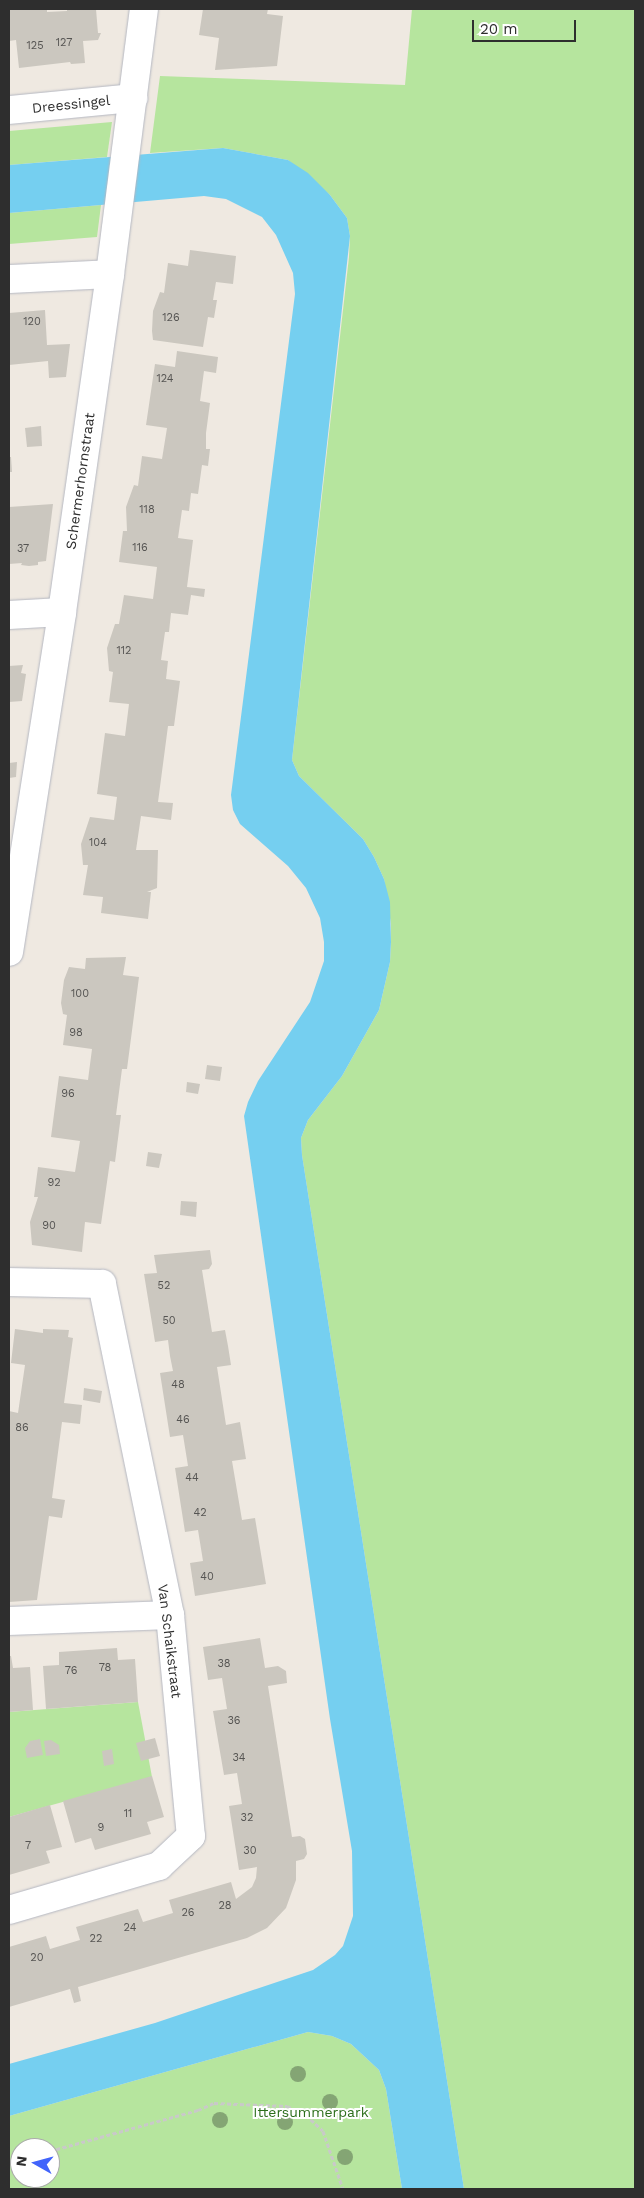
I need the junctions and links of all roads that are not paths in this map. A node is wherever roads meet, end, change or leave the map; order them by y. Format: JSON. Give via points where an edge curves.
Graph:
{"nodes":[{"id":1,"x":144,"y":9,"type":"edge"},
{"id":2,"x":132,"y":98,"type":"junction"},
{"id":3,"x":9,"y":110,"type":"edge"},
{"id":4,"x":110,"y":274,"type":"junction"},
{"id":5,"x":9,"y":279,"type":"edge"},
{"id":6,"x":62,"y":612,"type":"junction"},
{"id":7,"x":9,"y":615,"type":"edge"},
{"id":8,"x":9,"y":952,"type":"edge"},
{"id":9,"x":9,"y":1282,"type":"edge"},
{"id":10,"x":170,"y":1615,"type":"junction"},
{"id":11,"x":9,"y":1621,"type":"edge"},
{"id":12,"x":9,"y":1910,"type":"edge"}],
"edges":[{"from":1,"to":2,"type":"street","name":"Schermerhornstraat"},
{"from":2,"to":3,"type":"street","name":"Dreessingel"},
{"from":2,"to":4,"type":"street","name":"Schermerhornstraat"},
{"from":4,"to":5,"type":"street"},
{"from":4,"to":6,"type":"street","name":"Schermerhornstraat"},
{"from":6,"to":7,"type":"street"},
{"from":6,"to":8,"type":"street","name":"Schermerhornstraat"},
{"from":9,"to":10,"type":"street","name":"Van Schaikstraat","via":[[102,1284]]},
{"from":10,"to":11,"type":"street"},
{"from":10,"to":12,"type":"street","name":"Van Schaikstraat","via":[[191,1836],[159,1866]]}]}
